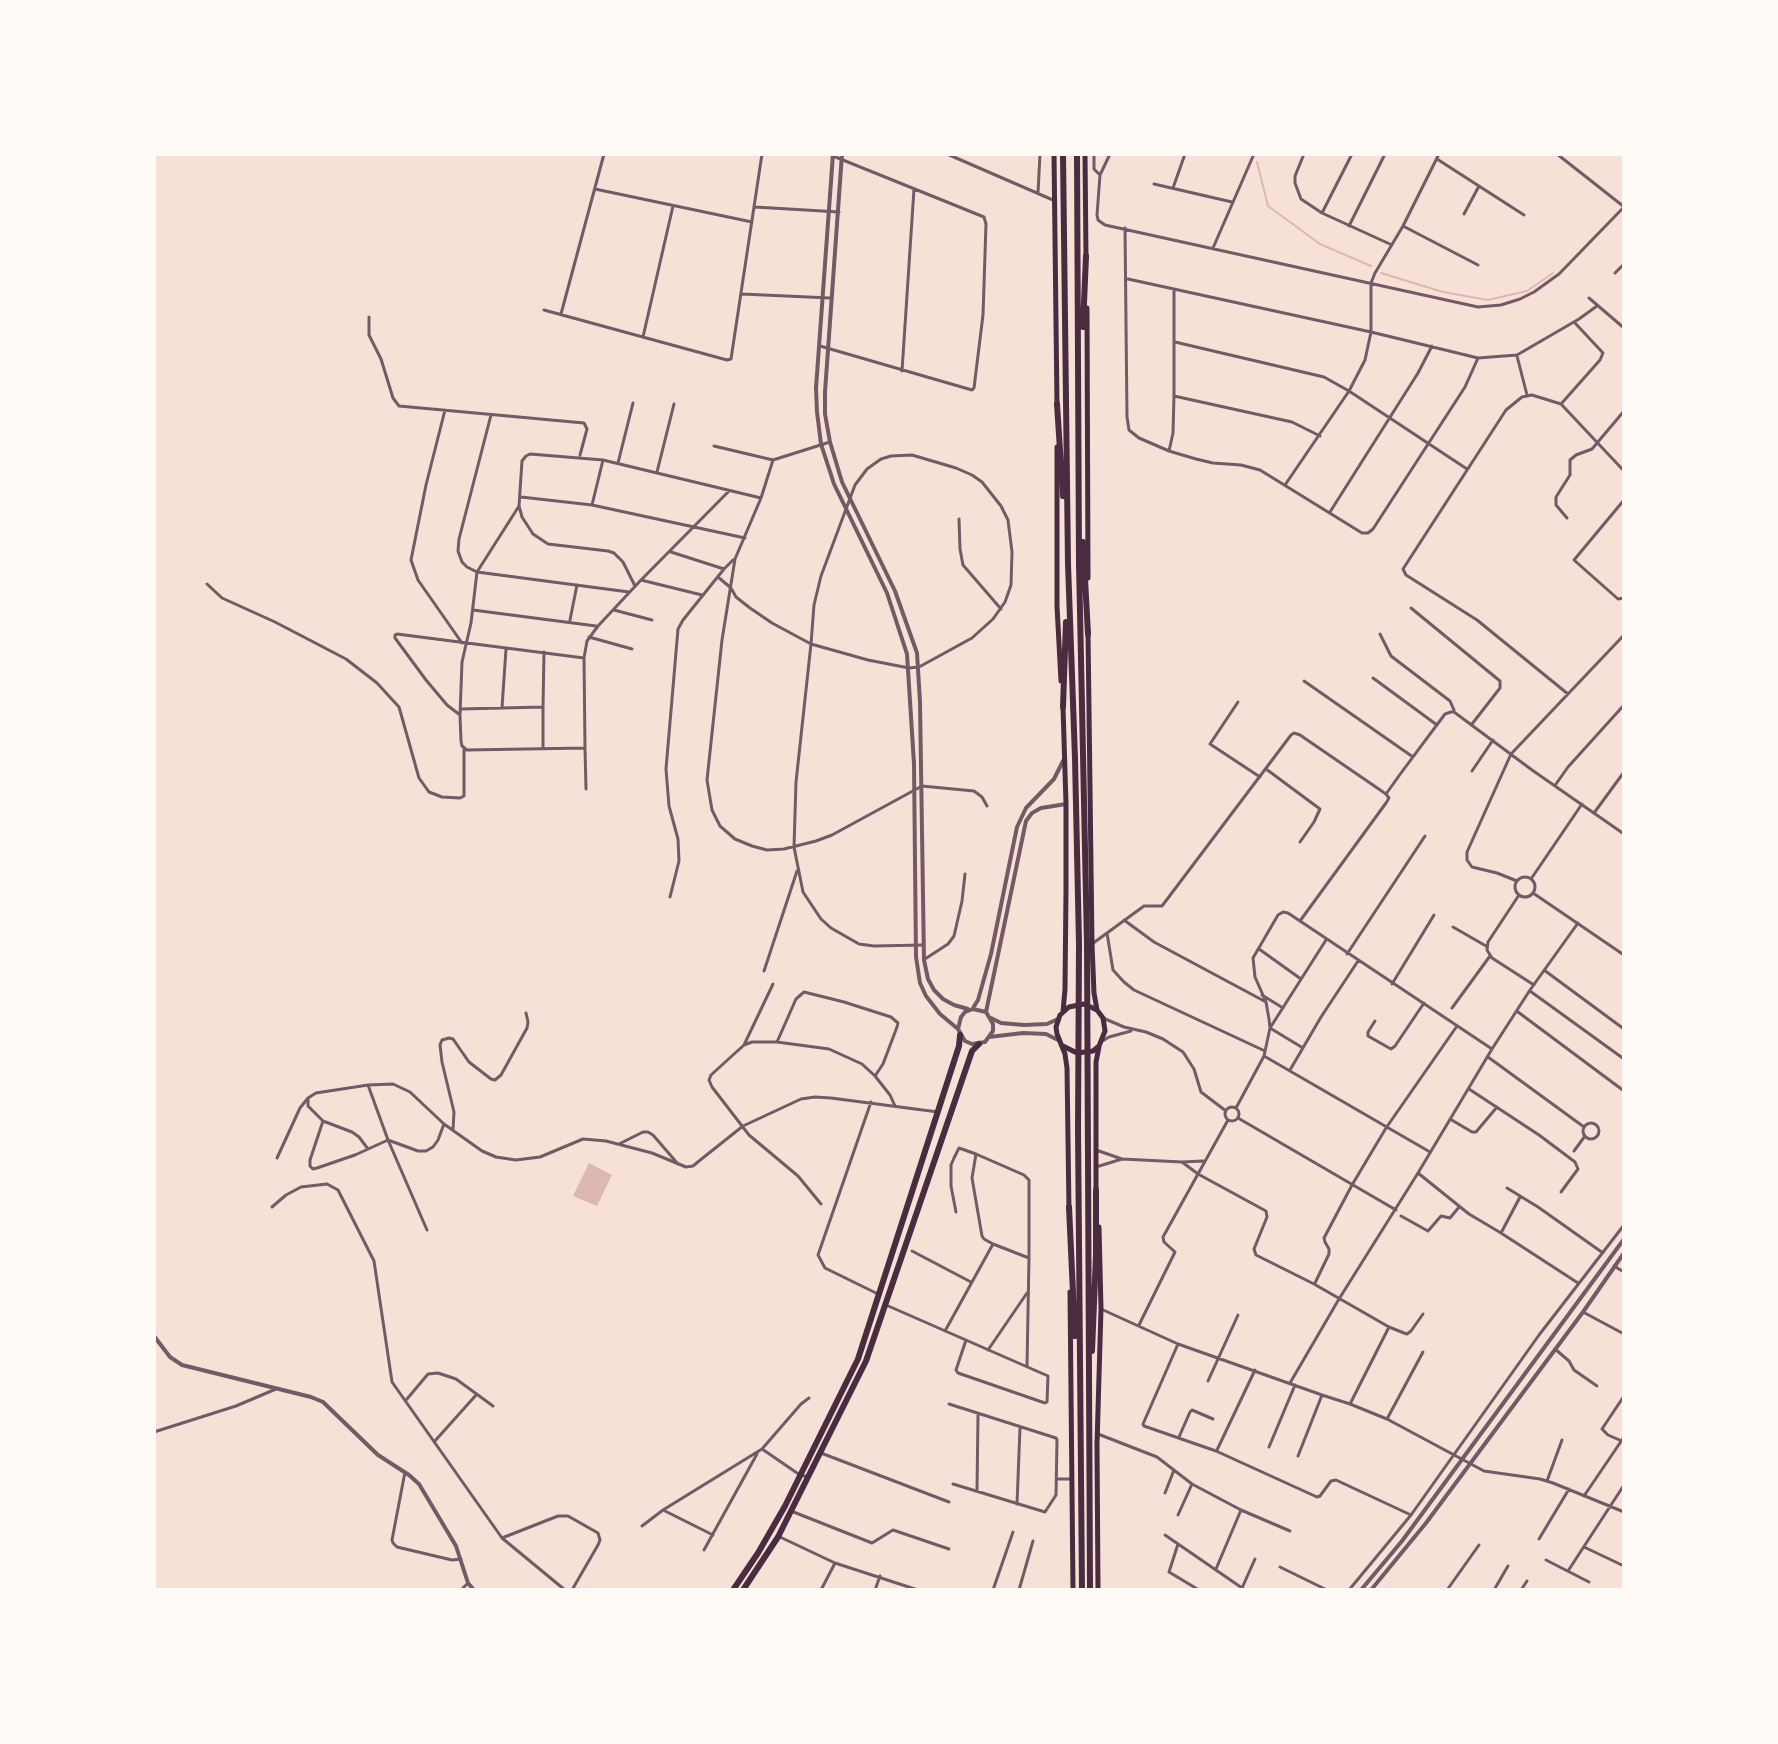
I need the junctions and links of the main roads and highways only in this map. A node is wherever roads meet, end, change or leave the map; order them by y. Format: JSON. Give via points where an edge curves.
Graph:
{"nodes":[{"id":1,"x":1054,"y":154,"type":"edge"},
{"id":2,"x":1063,"y":154,"type":"edge"},
{"id":3,"x":1077,"y":154,"type":"edge"},
{"id":4,"x":1085,"y":154,"type":"edge"},
{"id":5,"x":1086,"y":256,"type":"junction"},
{"id":6,"x":1080,"y":403,"type":"junction"},
{"id":7,"x":1057,"y":404,"type":"junction"},
{"id":8,"x":1079,"y":463,"type":"junction"},
{"id":9,"x":1068,"y":567,"type":"junction"},
{"id":10,"x":1088,"y":634,"type":"junction"},
{"id":11,"x":1063,"y":707,"type":"junction"},
{"id":12,"x":1086,"y":944,"type":"junction"},
{"id":13,"x":1097,"y":1010,"type":"junction"},
{"id":14,"x":1063,"y":1012,"type":"junction"},
{"id":15,"x":959,"y":1032,"type":"road end"},
{"id":16,"x":1061,"y":1043,"type":"junction"},
{"id":17,"x":979,"y":1044,"type":"road end"},
{"id":18,"x":1100,"y":1044,"type":"junction"},
{"id":19,"x":1082,"y":1103,"type":"junction"},
{"id":20,"x":1096,"y":1190,"type":"junction"},
{"id":21,"x":1069,"y":1207,"type":"junction"},
{"id":22,"x":1089,"y":1390,"type":"junction"},
{"id":23,"x":1080,"y":1426,"type":"junction"},
{"id":24,"x":733,"y":1590,"type":"edge"},
{"id":25,"x":743,"y":1590,"type":"edge"},
{"id":26,"x":1073,"y":1590,"type":"edge"},
{"id":27,"x":1082,"y":1590,"type":"edge"},
{"id":28,"x":1090,"y":1590,"type":"edge"},
{"id":29,"x":1098,"y":1590,"type":"edge"}],
"edges":[{"from":1,"to":7,"type":"main road"},
{"from":2,"to":9,"type":"highway"},
{"from":3,"to":6,"type":"highway"},
{"from":4,"to":5,"type":"main road"},
{"from":5,"to":6,"type":"highway"},
{"from":5,"to":10,"type":"main road"},
{"from":6,"to":8,"type":"highway"},
{"from":7,"to":9,"type":"highway"},
{"from":7,"to":11,"type":"main road"},
{"from":8,"to":10,"type":"highway"},
{"from":8,"to":12,"type":"highway"},
{"from":9,"to":11,"type":"highway"},
{"from":9,"to":12,"type":"highway"},
{"from":10,"to":12,"type":"main road"},
{"from":11,"to":14,"type":"main road"},
{"from":12,"to":13,"type":"main road"},
{"from":12,"to":19,"type":"highway"},
{"from":13,"to":14,"type":"main road","via":[[1084,1004]]},
{"from":13,"to":18,"type":"main road","via":[[1105,1031]]},
{"from":14,"to":16,"type":"main road","via":[[1056,1027]]},
{"from":15,"to":24,"type":"highway","via":[[959,1046],[858,1359],[771,1531]]},
{"from":16,"to":18,"type":"main road","via":[[1077,1053]]},
{"from":16,"to":21,"type":"main road","via":[[1067,1068]]},
{"from":17,"to":25,"type":"highway","via":[[972,1051],[866,1361],[778,1537]]},
{"from":18,"to":20,"type":"main road"},
{"from":19,"to":22,"type":"highway"},
{"from":19,"to":23,"type":"highway"},
{"from":20,"to":22,"type":"highway"},
{"from":20,"to":29,"type":"main road","via":[[1101,1255]]},
{"from":21,"to":23,"type":"highway"},
{"from":21,"to":26,"type":"main road"},
{"from":22,"to":28,"type":"highway"},
{"from":23,"to":27,"type":"highway"}]}
